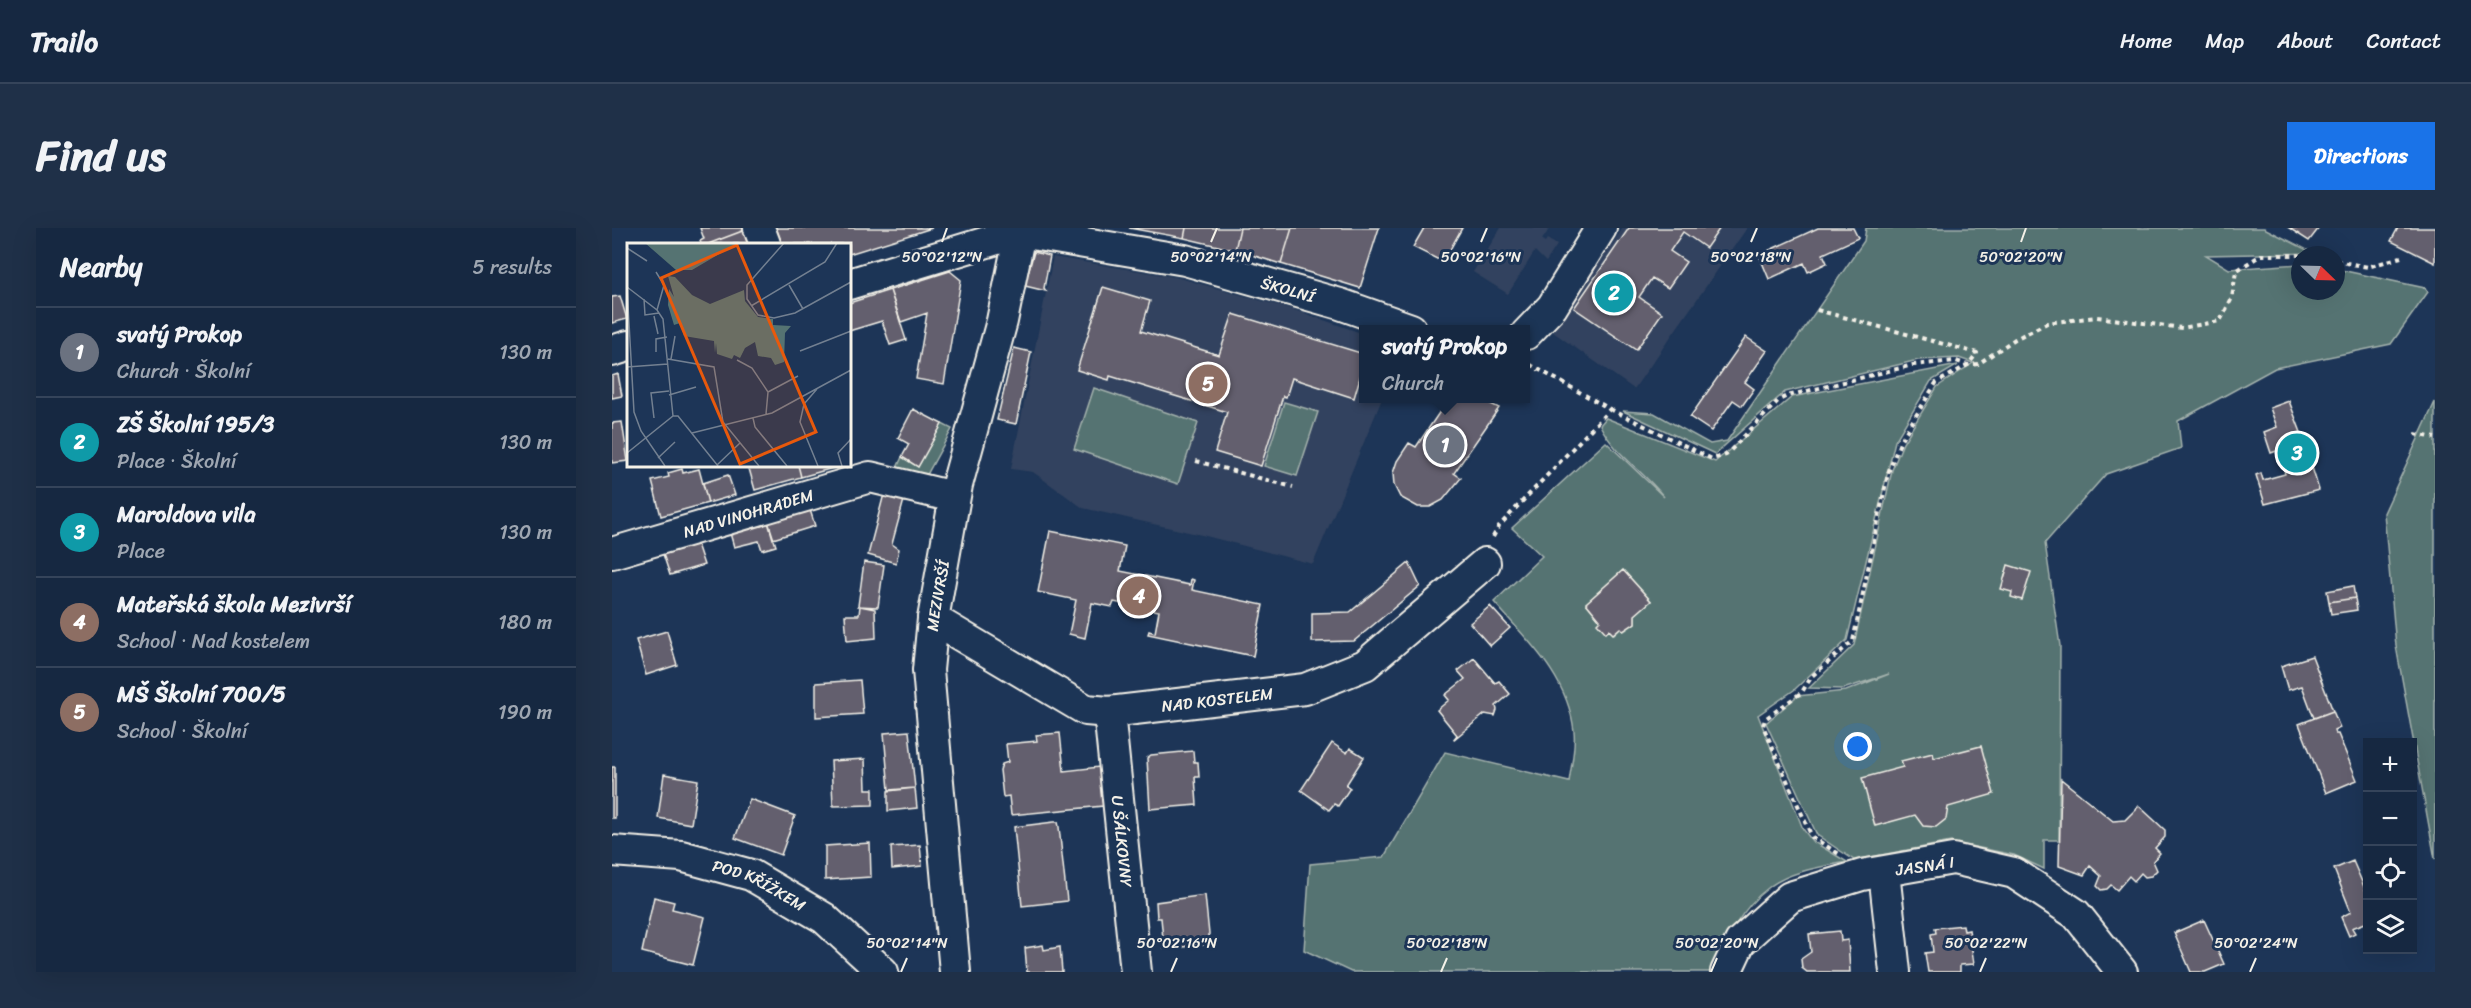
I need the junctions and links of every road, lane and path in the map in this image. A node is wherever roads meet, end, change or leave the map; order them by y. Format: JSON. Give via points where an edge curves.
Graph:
{"nodes":[{"id":1,"x":759,"y":228,"type":"edge"},
{"id":2,"x":1601,"y":228,"type":"edge"},
{"id":3,"x":1020,"y":230,"type":"edge"},
{"id":4,"x":765,"y":243,"type":"edge"},
{"id":5,"x":2291,"y":255,"type":"edge"},
{"id":6,"x":2401,"y":257,"type":"dead end"},
{"id":7,"x":2345,"y":263,"type":"edge"},
{"id":8,"x":850,"y":284,"type":"edge"},
{"id":9,"x":1817,"y":310,"type":"dead end"},
{"id":10,"x":1397,"y":325,"type":"edge"},
{"id":11,"x":1530,"y":330,"type":"edge"},
{"id":12,"x":627,"y":346,"type":"edge"},
{"id":13,"x":612,"y":351,"type":"edge"},
{"id":14,"x":1530,"y":364,"type":"edge"},
{"id":15,"x":1968,"y":365,"type":"junction"},
{"id":16,"x":1610,"y":409,"type":"junction"},
{"id":17,"x":2415,"y":434,"type":"dead end"},
{"id":18,"x":2435,"y":438,"type":"edge"},
{"id":19,"x":1196,"y":461,"type":"dead end"},
{"id":20,"x":1293,"y":488,"type":"dead end"},
{"id":21,"x":954,"y":498,"type":"junction"},
{"id":22,"x":612,"y":553,"type":"edge"},
{"id":23,"x":1485,"y":563,"type":"joint"},
{"id":24,"x":933,"y":619,"type":"junction"},
{"id":25,"x":1109,"y":712,"type":"junction"},
{"id":26,"x":1821,"y":843,"type":"dead end"},
{"id":27,"x":612,"y":851,"type":"edge"},
{"id":28,"x":1884,"y":872,"type":"junction"},
{"id":29,"x":883,"y":972,"type":"edge"},
{"id":30,"x":955,"y":972,"type":"edge"},
{"id":31,"x":1136,"y":972,"type":"edge"},
{"id":32,"x":1726,"y":972,"type":"edge"},
{"id":33,"x":1895,"y":972,"type":"edge"},
{"id":34,"x":2122,"y":972,"type":"edge"}],
"edges":[{"from":1,"to":4,"type":"street"},
{"from":2,"to":11,"type":"street","via":[[1552,307]]},
{"from":3,"to":8,"type":"street"},
{"from":3,"to":10,"type":"street","name":"ŠKOLNÍ","via":[[1185,261],[1340,304]]},
{"from":3,"to":21,"type":"street","name":"MEZIVRŠÍ","via":[[1002,321]]},
{"from":5,"to":15,"type":"path","via":[[2260,255],[2236,271],[2232,298],[2220,321],[2182,328],[2097,317],[2047,323],[2014,339],[1978,364]]},
{"from":6,"to":7,"type":"path","via":[[2368,267]]},
{"from":9,"to":15,"type":"path","via":[[1977,353]]},
{"from":12,"to":13,"type":"street"},
{"from":14,"to":16,"type":"path"},
{"from":15,"to":16,"type":"path","via":[[1956,361],[1913,365],[1787,396],[1726,455],[1712,459]]},
{"from":15,"to":26,"type":"path","via":[[1936,383],[1888,472],[1853,641],[1812,676],[1802,692],[1765,719],[1763,726],[1812,837]]},
{"from":16,"to":23,"type":"path","via":[[1499,526]]},
{"from":17,"to":18,"type":"path"},
{"from":19,"to":20,"type":"path"},
{"from":21,"to":22,"type":"street","name":"NAD VINOHRADEM","via":[[870,477]]},
{"from":21,"to":24,"type":"street","name":"MEZIVRŠÍ"},
{"from":23,"to":25,"type":"street","name":"NAD KOSTELEM","via":[[1365,665],[1305,689]]},
{"from":24,"to":25,"type":"street","name":"NAD KOSTELEM","via":[[1086,710]]},
{"from":24,"to":30,"type":"street","name":"MEZIVRŠÍ","via":[[928,670]]},
{"from":25,"to":31,"type":"street","name":"U ŠÁLKOVNY"},
{"from":27,"to":29,"type":"street","name":"POD KŘÍŽKEM","via":[[681,856],[751,875],[824,918]]},
{"from":28,"to":32,"type":"street","name":"JASNÁ I","via":[[1790,897],[1740,942]]},
{"from":28,"to":33,"type":"street"},
{"from":28,"to":34,"type":"street","name":"JASNÁ I","via":[[1953,859],[2014,873],[2076,914]]}]}
